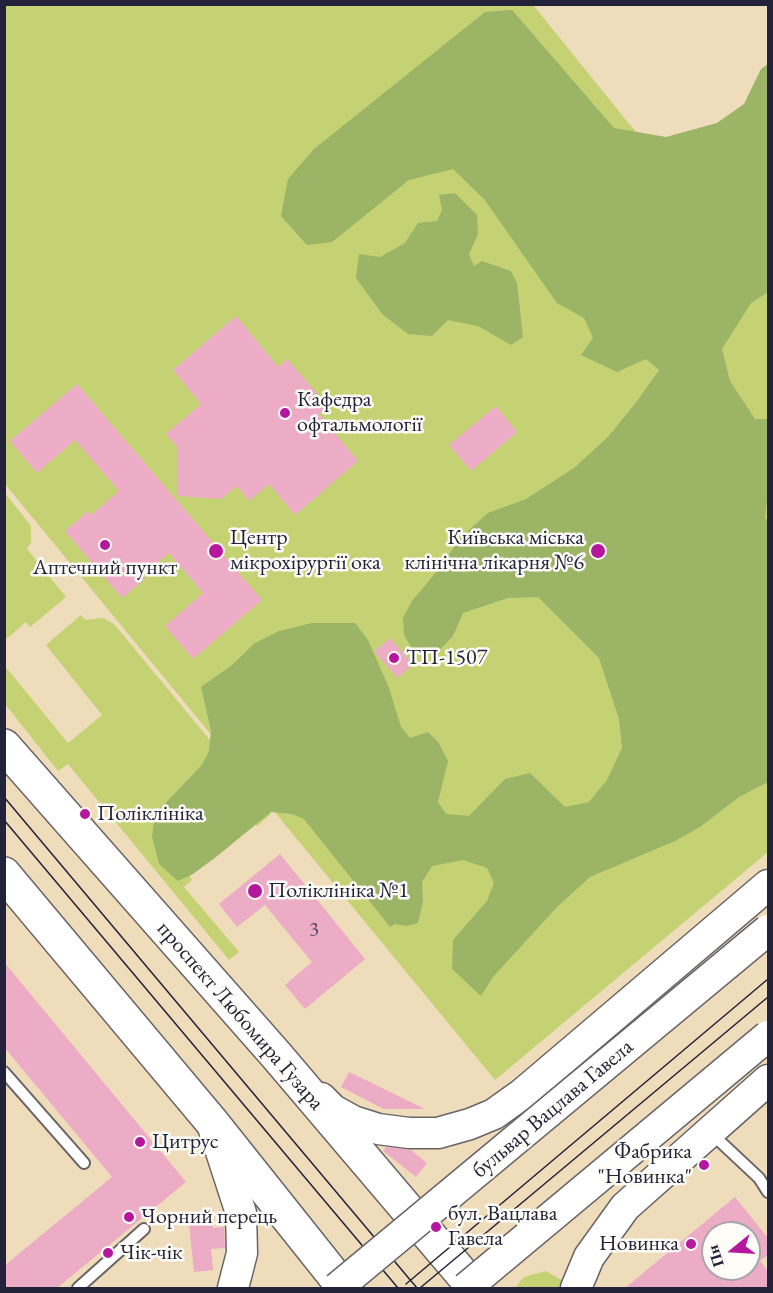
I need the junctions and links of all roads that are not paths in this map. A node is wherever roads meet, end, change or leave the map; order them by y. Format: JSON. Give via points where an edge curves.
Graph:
{"nodes":[{"id":1,"x":4,"y":746,"type":"edge"},
{"id":2,"x":4,"y":874,"type":"edge"},
{"id":3,"x":768,"y":885,"type":"edge"},
{"id":4,"x":768,"y":930,"type":"edge"},
{"id":5,"x":768,"y":1036,"type":"edge"},
{"id":6,"x":277,"y":1056,"type":"junction"},
{"id":7,"x":4,"y":1072,"type":"edge"},
{"id":8,"x":768,"y":1082,"type":"edge"},
{"id":9,"x":210,"y":1121,"type":"junction"},
{"id":10,"x":709,"y":1131,"type":"junction"},
{"id":11,"x":84,"y":1163,"type":"dead end"},
{"id":12,"x":768,"y":1192,"type":"edge"},
{"id":13,"x":144,"y":1229,"type":"dead end"},
{"id":14,"x":78,"y":1288,"type":"edge"},
{"id":15,"x":233,"y":1288,"type":"edge"},
{"id":16,"x":337,"y":1288,"type":"edge"},
{"id":17,"x":344,"y":1288,"type":"edge"},
{"id":18,"x":466,"y":1288,"type":"edge"},
{"id":19,"x":474,"y":1288,"type":"edge"},
{"id":20,"x":576,"y":1288,"type":"edge"}],
"edges":[{"from":1,"to":6,"type":"main road","name":"проспект Любомира Гузара"},
{"from":2,"to":9,"type":"main road"},
{"from":3,"to":6,"type":"main road","via":[[522,1094],[494,1114],[470,1124],[438,1133],[409,1133],[353,1121],[333,1110]]},
{"from":4,"to":16,"type":"main road","name":"бульвар Вацлава Гавела","bridge":true},
{"from":5,"to":18,"type":"main road","bridge":true},
{"from":6,"to":19,"type":"main road","name":"проспект Любомира Гузара"},
{"from":7,"to":11,"type":"lane"},
{"from":8,"to":10,"type":"main road"},
{"from":9,"to":15,"type":"main road","via":[[241,1213],[242,1253]]},
{"from":9,"to":17,"type":"main road"},
{"from":10,"to":12,"type":"lane","via":[[759,1178]]},
{"from":10,"to":20,"type":"main road","via":[[625,1207],[589,1257]]},
{"from":13,"to":14,"type":"lane"}]}
